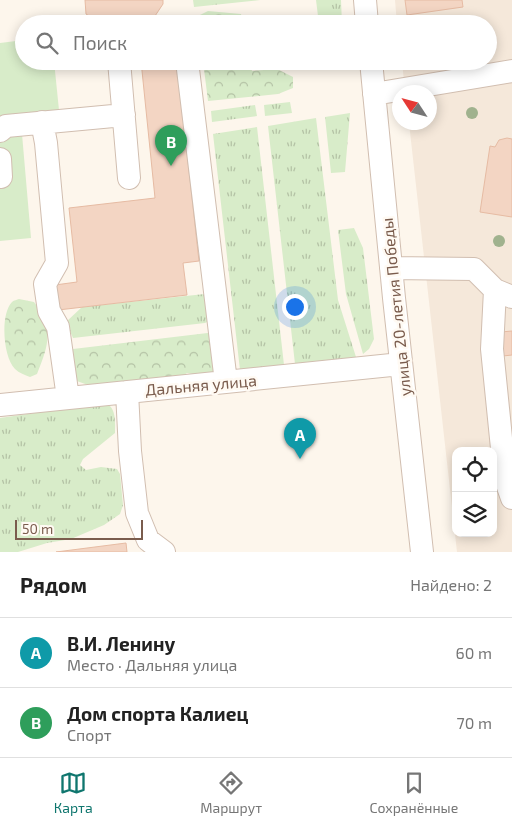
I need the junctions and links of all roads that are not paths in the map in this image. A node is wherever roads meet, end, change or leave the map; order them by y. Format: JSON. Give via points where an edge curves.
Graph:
{"nodes":[{"id":1,"x":365,"y":0,"type":"edge"},
{"id":2,"x":367,"y":15,"type":"edge"},
{"id":3,"x":120,"y":70,"type":"edge"},
{"id":4,"x":188,"y":70,"type":"edge"},
{"id":5,"x":372,"y":70,"type":"edge"},
{"id":6,"x":512,"y":71,"type":"edge"},
{"id":7,"x":374,"y":94,"type":"junction"},
{"id":8,"x":124,"y":115,"type":"junction"},
{"id":9,"x":42,"y":122,"type":"junction"},
{"id":10,"x":0,"y":130,"type":"edge"},
{"id":11,"x":129,"y":178,"type":"dead end"},
{"id":12,"x":391,"y":268,"type":"junction"},
{"id":13,"x":503,"y":293,"type":"edge"},
{"id":14,"x":401,"y":364,"type":"junction"},
{"id":15,"x":226,"y":382,"type":"junction"},
{"id":16,"x":127,"y":392,"type":"junction"},
{"id":17,"x":68,"y":398,"type":"junction"},
{"id":18,"x":0,"y":405,"type":"edge"},
{"id":19,"x":512,"y":498,"type":"edge"},
{"id":20,"x":164,"y":552,"type":"edge"},
{"id":21,"x":422,"y":552,"type":"edge"}],
"edges":[{"from":1,"to":2,"type":"street"},
{"from":3,"to":8,"type":"street"},
{"from":4,"to":15,"type":"street"},
{"from":5,"to":7,"type":"street","name":"улица 20-летия Победы"},
{"from":6,"to":7,"type":"street"},
{"from":7,"to":12,"type":"street","name":"улица 20-летия Победы"},
{"from":8,"to":9,"type":"street"},
{"from":8,"to":11,"type":"street"},
{"from":9,"to":10,"type":"street","via":[[6,126]]},
{"from":9,"to":17,"type":"street","via":[[57,263],[45,284],[49,311],[58,327]]},
{"from":12,"to":13,"type":"street","via":[[474,269]]},
{"from":12,"to":14,"type":"street","name":"улица 20-летия Победы"},
{"from":13,"to":19,"type":"street","via":[[492,349],[505,478]]},
{"from":14,"to":15,"type":"street","name":"Дальняя улица"},
{"from":14,"to":21,"type":"street","name":"улица 20-летия Победы"},
{"from":15,"to":16,"type":"street","name":"Дальняя улица"},
{"from":16,"to":17,"type":"street","name":"Дальняя улица"},
{"from":16,"to":20,"type":"street","via":[[137,513],[148,540]]},
{"from":17,"to":18,"type":"street","name":"Дальняя улица"}]}
